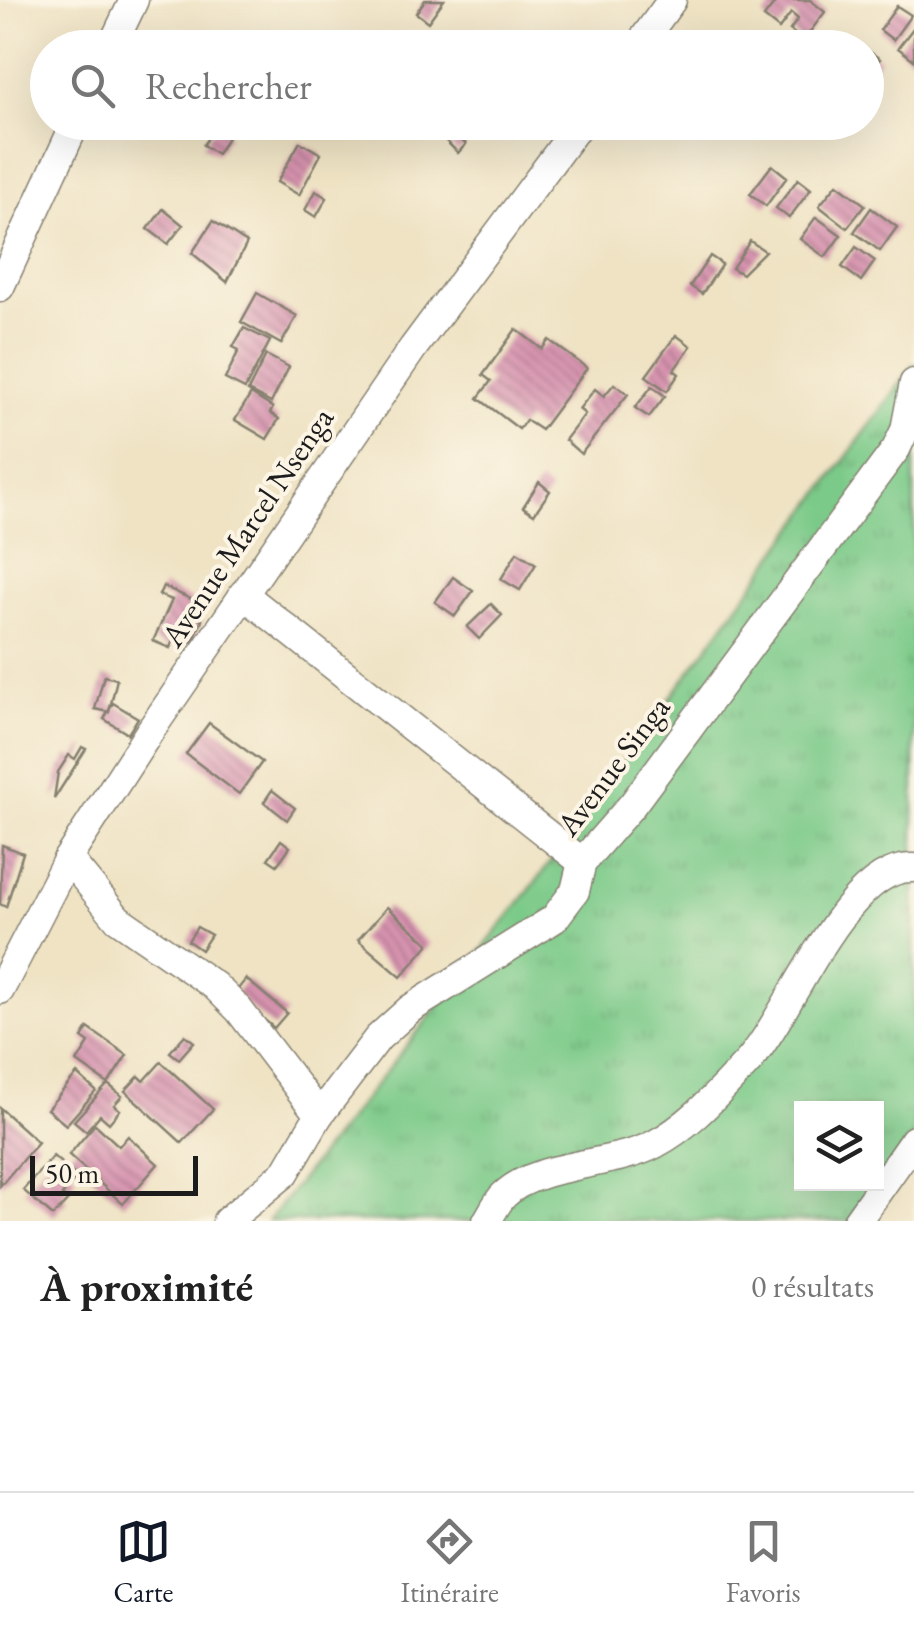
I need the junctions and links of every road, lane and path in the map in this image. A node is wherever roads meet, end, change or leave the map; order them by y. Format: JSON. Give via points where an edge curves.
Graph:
{"nodes":[{"id":1,"x":134,"y":0,"type":"edge"},
{"id":2,"x":672,"y":0,"type":"edge"},
{"id":3,"x":120,"y":30,"type":"edge"},
{"id":4,"x":650,"y":30,"type":"edge"},
{"id":5,"x":68,"y":140,"type":"edge"},
{"id":6,"x":568,"y":140,"type":"edge"},
{"id":7,"x":0,"y":287,"type":"edge"},
{"id":8,"x":914,"y":383,"type":"edge"},
{"id":9,"x":243,"y":594,"type":"junction"},
{"id":10,"x":68,"y":858,"type":"junction"},
{"id":11,"x":582,"y":862,"type":"junction"},
{"id":12,"x":914,"y":868,"type":"edge"},
{"id":13,"x":0,"y":990,"type":"edge"},
{"id":14,"x":319,"y":1115,"type":"junction"},
{"id":15,"x":914,"y":1140,"type":"edge"},
{"id":16,"x":228,"y":1221,"type":"edge"},
{"id":17,"x":488,"y":1221,"type":"edge"},
{"id":18,"x":857,"y":1221,"type":"edge"}],
"edges":[{"from":1,"to":3,"type":"street"},
{"from":2,"to":4,"type":"street"},
{"from":5,"to":7,"type":"street"},
{"from":6,"to":9,"type":"street","name":"Avenue Marcel Nsenga","via":[[412,348]]},
{"from":8,"to":11,"type":"street","name":"Avenue Singa","via":[[905,430],[884,467],[632,805]]},
{"from":9,"to":10,"type":"street","name":"Avenue Marcel Nsenga"},
{"from":9,"to":11,"type":"street"},
{"from":10,"to":13,"type":"street","name":"Avenue Marcel Nsenga"},
{"from":10,"to":14,"type":"street","via":[[118,919],[215,986]]},
{"from":11,"to":14,"type":"street","name":"Avenue Singa","via":[[576,891],[554,919],[410,1010],[378,1038]]},
{"from":12,"to":17,"type":"street","via":[[881,876],[855,898],[753,1057],[698,1114],[653,1146],[527,1181],[504,1196]]},
{"from":14,"to":16,"type":"street","name":"Avenue Singa","via":[[285,1173]]},
{"from":15,"to":18,"type":"street"}]}
